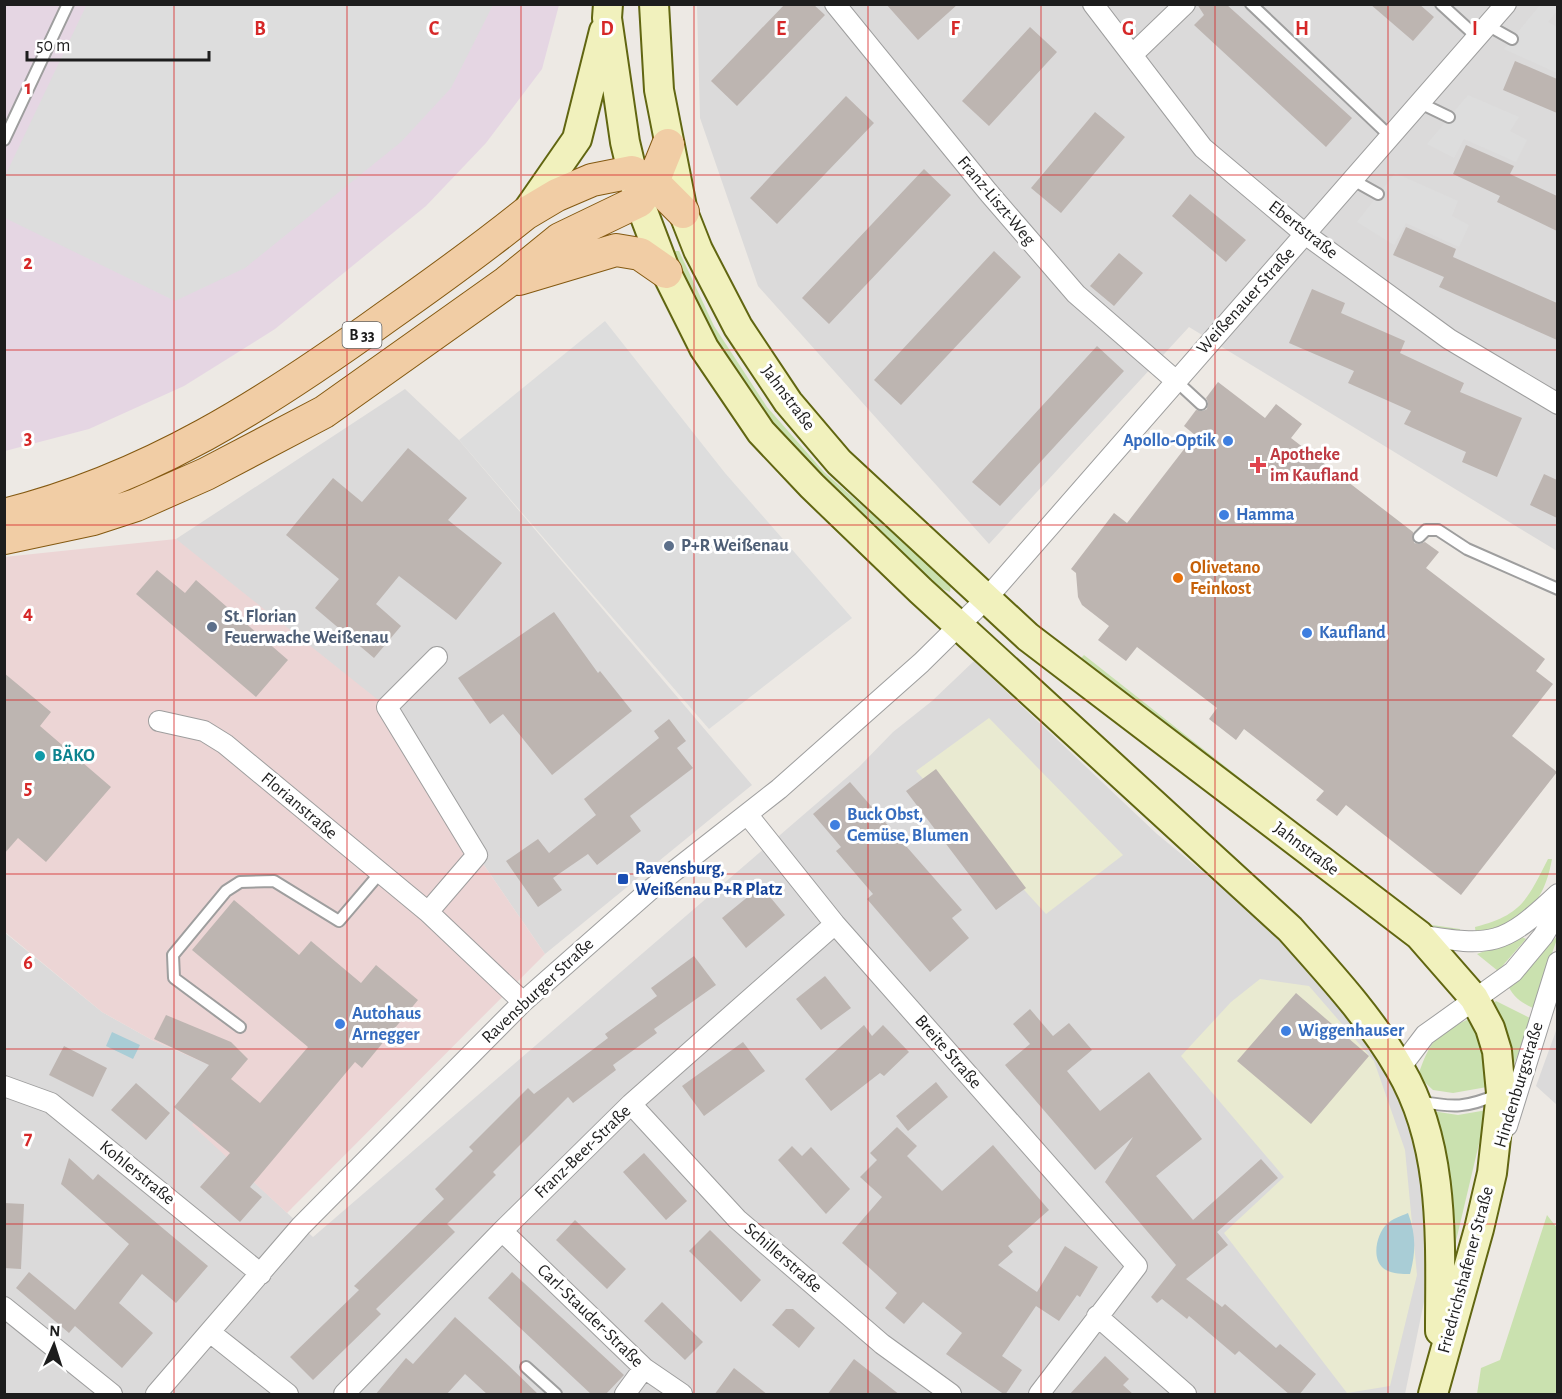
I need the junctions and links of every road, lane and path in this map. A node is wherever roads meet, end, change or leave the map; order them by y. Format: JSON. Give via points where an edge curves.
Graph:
{"nodes":[{"id":1,"x":68,"y":4,"type":"edge"},
{"id":2,"x":654,"y":4,"type":"edge"},
{"id":3,"x":835,"y":4,"type":"edge"},
{"id":4,"x":1093,"y":4,"type":"edge"},
{"id":5,"x":1185,"y":4,"type":"edge"},
{"id":6,"x":1251,"y":4,"type":"edge"},
{"id":7,"x":1441,"y":4,"type":"edge"},
{"id":8,"x":1506,"y":4,"type":"edge"},
{"id":9,"x":608,"y":11,"type":"edge"},
{"id":10,"x":1482,"y":31,"type":"junction"},
{"id":11,"x":1512,"y":39,"type":"dead end"},
{"id":12,"x":1132,"y":54,"type":"junction"},
{"id":13,"x":1420,"y":103,"type":"junction"},
{"id":14,"x":1449,"y":117,"type":"dead end"},
{"id":15,"x":1391,"y":136,"type":"junction"},
{"id":16,"x":4,"y":140,"type":"edge"},
{"id":17,"x":668,"y":145,"type":"junction"},
{"id":18,"x":1353,"y":180,"type":"junction"},
{"id":19,"x":641,"y":185,"type":"junction"},
{"id":20,"x":1378,"y":194,"type":"dead end"},
{"id":21,"x":683,"y":212,"type":"junction"},
{"id":22,"x":525,"y":214,"type":"junction"},
{"id":23,"x":1305,"y":234,"type":"junction"},
{"id":24,"x":666,"y":272,"type":"junction"},
{"id":25,"x":507,"y":282,"type":"junction"},
{"id":26,"x":1175,"y":380,"type":"junction"},
{"id":27,"x":1201,"y":404,"type":"dead end"},
{"id":28,"x":1557,"y":404,"type":"edge"},
{"id":29,"x":4,"y":515,"type":"edge"},
{"id":30,"x":1419,"y":537,"type":"dead end"},
{"id":31,"x":4,"y":538,"type":"edge"},
{"id":32,"x":1557,"y":589,"type":"edge"},
{"id":33,"x":987,"y":598,"type":"junction"},
{"id":34,"x":958,"y":626,"type":"junction"},
{"id":35,"x":437,"y":657,"type":"dead end"},
{"id":36,"x":159,"y":721,"type":"dead end"},
{"id":37,"x":747,"y":814,"type":"junction"},
{"id":38,"x":380,"y":873,"type":"junction"},
{"id":39,"x":1557,"y":894,"type":"edge"},
{"id":40,"x":1557,"y":911,"type":"edge"},
{"id":41,"x":428,"y":912,"type":"junction"},
{"id":42,"x":835,"y":924,"type":"junction"},
{"id":43,"x":1419,"y":935,"type":"junction"},
{"id":44,"x":1557,"y":962,"type":"edge"},
{"id":45,"x":1474,"y":998,"type":"junction"},
{"id":46,"x":523,"y":1002,"type":"junction"},
{"id":47,"x":240,"y":1027,"type":"dead end"},
{"id":48,"x":1400,"y":1068,"type":"junction"},
{"id":49,"x":4,"y":1086,"type":"edge"},
{"id":50,"x":1511,"y":1088,"type":"junction"},
{"id":51,"x":1415,"y":1101,"type":"junction"},
{"id":52,"x":631,"y":1104,"type":"junction"},
{"id":53,"x":1492,"y":1173,"type":"joint"},
{"id":54,"x":502,"y":1232,"type":"junction"},
{"id":55,"x":261,"y":1274,"type":"junction"},
{"id":56,"x":4,"y":1307,"type":"edge"},
{"id":57,"x":1097,"y":1316,"type":"junction"},
{"id":58,"x":211,"y":1333,"type":"junction"},
{"id":59,"x":1440,"y":1366,"type":"junction"},
{"id":60,"x":526,"y":1367,"type":"dead end"},
{"id":61,"x":644,"y":1368,"type":"junction"},
{"id":62,"x":111,"y":1395,"type":"edge"},
{"id":63,"x":156,"y":1395,"type":"edge"},
{"id":64,"x":288,"y":1395,"type":"edge"},
{"id":65,"x":344,"y":1395,"type":"edge"},
{"id":66,"x":556,"y":1395,"type":"edge"},
{"id":67,"x":626,"y":1395,"type":"edge"},
{"id":68,"x":682,"y":1395,"type":"edge"},
{"id":69,"x":951,"y":1395,"type":"edge"},
{"id":70,"x":1040,"y":1395,"type":"edge"},
{"id":71,"x":1186,"y":1395,"type":"edge"},
{"id":72,"x":1433,"y":1395,"type":"edge"}],
"edges":[{"from":1,"to":16,"type":"lane"},
{"from":2,"to":17,"type":"main road","name":"Jahnstraße","via":[[659,90]]},
{"from":3,"to":26,"type":"street","name":"Franz-Liszt-Weg","via":[[1076,294]]},
{"from":4,"to":12,"type":"street","name":"Ebertstraße"},
{"from":5,"to":12,"type":"street"},
{"from":6,"to":15,"type":"lane"},
{"from":7,"to":10,"type":"lane"},
{"from":8,"to":10,"type":"street","name":"Weißenauer Straße"},
{"from":9,"to":19,"type":"main road"},
{"from":9,"to":22,"type":"main road","number":"B 33","via":[[577,139]]},
{"from":10,"to":11,"type":"lane"},
{"from":10,"to":13,"type":"street","name":"Weißenauer Straße"},
{"from":12,"to":23,"type":"street","name":"Ebertstraße","via":[[1203,148]]},
{"from":13,"to":14,"type":"lane"},
{"from":13,"to":15,"type":"street","name":"Weißenauer Straße"},
{"from":15,"to":18,"type":"street","name":"Weißenauer Straße"},
{"from":17,"to":19,"type":"main road"},
{"from":17,"to":21,"type":"main road","name":"Jahnstraße"},
{"from":18,"to":20,"type":"lane"},
{"from":18,"to":23,"type":"street","name":"Weißenauer Straße"},
{"from":19,"to":21,"type":"main road"},
{"from":19,"to":22,"type":"main road","number":"B 33","via":[[592,180]]},
{"from":19,"to":24,"type":"main road"},
{"from":19,"to":25,"type":"main road","number":"B 33"},
{"from":21,"to":33,"type":"main road","name":"Jahnstraße","via":[[738,327],[788,402],[838,462]]},
{"from":22,"to":29,"type":"main road","number":"B 33","via":[[304,376],[192,444],[58,501]]},
{"from":23,"to":26,"type":"street","name":"Weißenauer Straße"},
{"from":23,"to":28,"type":"street","name":"Ebertstraße","via":[[1449,339]]},
{"from":24,"to":25,"type":"main road","number":"B 33","via":[[640,254],[616,250]]},
{"from":24,"to":34,"type":"main road","via":[[704,348],[761,432]]},
{"from":25,"to":31,"type":"main road","number":"B 33","via":[[324,412],[206,474],[93,519]]},
{"from":26,"to":27,"type":"lane"},
{"from":26,"to":33,"type":"street","name":"Weißenauer Straße"},
{"from":30,"to":32,"type":"lane","via":[[1425,530],[1438,530],[1467,549]]},
{"from":33,"to":34,"type":"street"},
{"from":33,"to":43,"type":"main road","name":"Jahnstraße","via":[[1037,644]]},
{"from":34,"to":37,"type":"street","name":"Ravensburger Straße"},
{"from":34,"to":48,"type":"main road","via":[[1290,929],[1344,991]]},
{"from":35,"to":41,"type":"street","via":[[387,707],[477,855]]},
{"from":36,"to":38,"type":"street","name":"Florianstraße","via":[[204,731],[225,744]]},
{"from":37,"to":42,"type":"street","name":"Breite Straße"},
{"from":37,"to":46,"type":"street","name":"Ravensburger Straße","via":[[650,890]]},
{"from":38,"to":41,"type":"street","name":"Florianstraße"},
{"from":38,"to":47,"type":"lane","via":[[339,921],[274,881],[240,882],[226,891],[173,955],[174,978]]},
{"from":39,"to":43,"type":"street","via":[[1526,924],[1501,939],[1467,943]]},
{"from":40,"to":45,"type":"street","via":[[1543,936],[1513,972]]},
{"from":41,"to":46,"type":"street","name":"Florianstraße"},
{"from":42,"to":52,"type":"street","name":"Franz-Beer-Straße"},
{"from":42,"to":57,"type":"street","name":"Breite Straße","via":[[1137,1266]]},
{"from":43,"to":45,"type":"main road","name":"Jahnstraße"},
{"from":44,"to":50,"type":"street","name":"Hindenburgstraße"},
{"from":45,"to":48,"type":"street","via":[[1425,1035]]},
{"from":45,"to":50,"type":"main road","name":"Jahnstraße","via":[[1490,1028]]},
{"from":46,"to":55,"type":"street","name":"Ravensburger Straße","via":[[301,1226]]},
{"from":48,"to":51,"type":"main road","name":"Friedrichshafener Straße"},
{"from":49,"to":55,"type":"street","name":"Kohlerstraße","via":[[51,1103]]},
{"from":50,"to":51,"type":"lane","via":[[1471,1106]]},
{"from":50,"to":53,"type":"main road","name":"Jahnstraße"},
{"from":51,"to":59,"type":"main road","name":"Friedrichshafener Straße","via":[[1429,1147],[1440,1217]]},
{"from":52,"to":54,"type":"street","name":"Franz-Beer-Straße"},
{"from":52,"to":69,"type":"street","name":"Schillerstraße","via":[[737,1219],[882,1344]]},
{"from":53,"to":59,"type":"main road","name":"Friedrichshafener Straße"},
{"from":54,"to":61,"type":"street","name":"Carl-Stauder-Straße"},
{"from":54,"to":65,"type":"street","name":"Franz-Beer-Straße"},
{"from":55,"to":58,"type":"street","name":"Ravensburger Straße"},
{"from":56,"to":62,"type":"street"},
{"from":57,"to":70,"type":"street"},
{"from":57,"to":71,"type":"street"},
{"from":58,"to":63,"type":"street","name":"Ravensburger Straße"},
{"from":58,"to":64,"type":"street"},
{"from":59,"to":72,"type":"main road","name":"Friedrichshafener Straße"},
{"from":60,"to":66,"type":"lane"},
{"from":61,"to":67,"type":"street"},
{"from":61,"to":68,"type":"street","name":"Carl-Stauder-Straße"}]}
